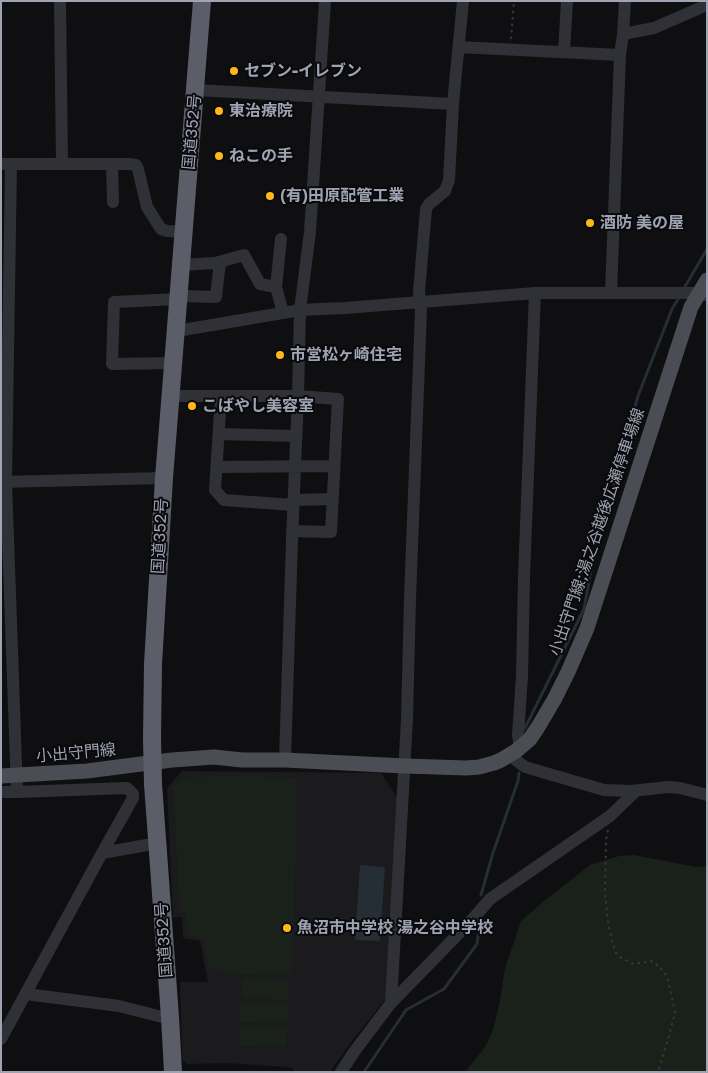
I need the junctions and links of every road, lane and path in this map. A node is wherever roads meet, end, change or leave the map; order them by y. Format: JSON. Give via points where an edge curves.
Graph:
{"nodes":[{"id":1,"x":60,"y":1,"type":"edge"},
{"id":2,"x":202,"y":1,"type":"edge"},
{"id":3,"x":325,"y":1,"type":"edge"},
{"id":4,"x":463,"y":1,"type":"edge"},
{"id":5,"x":514,"y":1,"type":"edge"},
{"id":6,"x":567,"y":1,"type":"edge"},
{"id":7,"x":625,"y":1,"type":"edge"},
{"id":8,"x":707,"y":5,"type":"edge"},
{"id":9,"x":623,"y":34,"type":"junction"},
{"id":10,"x":459,"y":47,"type":"junction"},
{"id":11,"x":510,"y":50,"type":"junction"},
{"id":12,"x":564,"y":52,"type":"junction"},
{"id":13,"x":620,"y":55,"type":"junction"},
{"id":14,"x":196,"y":90,"type":"junction"},
{"id":15,"x":318,"y":96,"type":"junction"},
{"id":16,"x":454,"y":104,"type":"junction"},
{"id":17,"x":6,"y":164,"type":"edge"},
{"id":18,"x":62,"y":164,"type":"junction"},
{"id":19,"x":112,"y":164,"type":"junction"},
{"id":20,"x":113,"y":202,"type":"dead end"},
{"id":21,"x":184,"y":232,"type":"junction"},
{"id":22,"x":281,"y":239,"type":"dead end"},
{"id":23,"x":220,"y":262,"type":"junction"},
{"id":24,"x":182,"y":265,"type":"junction"},
{"id":25,"x":276,"y":287,"type":"junction"},
{"id":26,"x":704,"y":289,"type":"edge"},
{"id":27,"x":535,"y":293,"type":"junction"},
{"id":28,"x":611,"y":294,"type":"junction"},
{"id":29,"x":179,"y":297,"type":"junction"},
{"id":30,"x":420,"y":302,"type":"junction"},
{"id":31,"x":300,"y":310,"type":"junction"},
{"id":32,"x":282,"y":313,"type":"junction"},
{"id":33,"x":176,"y":330,"type":"junction"},
{"id":34,"x":173,"y":363,"type":"junction"},
{"id":35,"x":170,"y":396,"type":"junction"},
{"id":36,"x":222,"y":396,"type":"junction"},
{"id":37,"x":298,"y":396,"type":"junction"},
{"id":38,"x":219,"y":434,"type":"junction"},
{"id":39,"x":296,"y":436,"type":"junction"},
{"id":40,"x":295,"y":466,"type":"junction"},
{"id":41,"x":334,"y":466,"type":"junction"},
{"id":42,"x":217,"y":467,"type":"junction"},
{"id":43,"x":164,"y":478,"type":"junction"},
{"id":44,"x":4,"y":482,"type":"edge"},
{"id":45,"x":332,"y":499,"type":"junction"},
{"id":46,"x":293,"y":502,"type":"junction"},
{"id":47,"x":292,"y":530,"type":"junction"},
{"id":48,"x":523,"y":745,"type":"junction"},
{"id":49,"x":509,"y":755,"type":"junction"},
{"id":50,"x":285,"y":760,"type":"junction"},
{"id":51,"x":153,"y":762,"type":"junction"},
{"id":52,"x":405,"y":766,"type":"junction"},
{"id":53,"x":17,"y":775,"type":"junction"},
{"id":54,"x":1,"y":776,"type":"edge"},
{"id":55,"x":636,"y":791,"type":"junction"},
{"id":56,"x":1,"y":792,"type":"edge"},
{"id":57,"x":17,"y":792,"type":"junction"},
{"id":58,"x":706,"y":794,"type":"edge"},
{"id":59,"x":610,"y":816,"type":"junction"},
{"id":60,"x":158,"y":842,"type":"junction"},
{"id":61,"x":102,"y":853,"type":"junction"},
{"id":62,"x":26,"y":994,"type":"junction"},
{"id":63,"x":391,"y":1003,"type":"junction"},
{"id":64,"x":170,"y":1017,"type":"junction"},
{"id":65,"x":1,"y":1039,"type":"edge"},
{"id":66,"x":173,"y":1072,"type":"edge"},
{"id":67,"x":341,"y":1072,"type":"edge"},
{"id":68,"x":658,"y":1072,"type":"edge"}],
"edges":[{"from":1,"to":18,"type":"street"},
{"from":2,"to":14,"type":"highway","name":"国道352号"},
{"from":3,"to":15,"type":"street"},
{"from":4,"to":10,"type":"street"},
{"from":5,"to":11,"type":"path"},
{"from":6,"to":12,"type":"street"},
{"from":7,"to":9,"type":"street"},
{"from":8,"to":9,"type":"street","via":[[654,28]]},
{"from":9,"to":13,"type":"street"},
{"from":10,"to":11,"type":"street"},
{"from":10,"to":16,"type":"street"},
{"from":11,"to":12,"type":"street"},
{"from":12,"to":13,"type":"street"},
{"from":13,"to":28,"type":"street"},
{"from":14,"to":15,"type":"street"},
{"from":14,"to":21,"type":"highway","name":"国道352号"},
{"from":15,"to":16,"type":"street"},
{"from":15,"to":31,"type":"street","via":[[310,232]]},
{"from":16,"to":30,"type":"street","via":[[449,180],[444,191],[426,209]]},
{"from":17,"to":18,"type":"street"},
{"from":17,"to":44,"type":"street"},
{"from":18,"to":19,"type":"street"},
{"from":19,"to":20,"type":"street"},
{"from":19,"to":21,"type":"street","via":[[136,165],[147,207],[161,229]]},
{"from":21,"to":24,"type":"highway","name":"国道352号"},
{"from":22,"to":25,"type":"street"},
{"from":23,"to":24,"type":"street"},
{"from":23,"to":25,"type":"street","via":[[244,255],[260,284]]},
{"from":23,"to":29,"type":"street","via":[[216,297]]},
{"from":24,"to":29,"type":"highway","name":"国道352号"},
{"from":25,"to":32,"type":"street"},
{"from":26,"to":28,"type":"street"},
{"from":26,"to":48,"type":"main road","name":"小出守門線;湯之谷越後広瀬停車場線","via":[[691,307],[587,628],[554,700]]},
{"from":27,"to":28,"type":"street"},
{"from":27,"to":30,"type":"street"},
{"from":27,"to":48,"type":"street","via":[[518,735]]},
{"from":29,"to":33,"type":"highway","name":"国道352号"},
{"from":29,"to":34,"type":"street","via":[[114,302],[112,364]]},
{"from":30,"to":31,"type":"street"},
{"from":30,"to":52,"type":"street"},
{"from":31,"to":32,"type":"street"},
{"from":31,"to":37,"type":"street"},
{"from":32,"to":33,"type":"street"},
{"from":33,"to":34,"type":"highway","name":"国道352号"},
{"from":34,"to":35,"type":"highway","name":"国道352号"},
{"from":35,"to":36,"type":"street"},
{"from":35,"to":43,"type":"highway","name":"国道352号"},
{"from":36,"to":37,"type":"street"},
{"from":36,"to":38,"type":"street"},
{"from":37,"to":39,"type":"street"},
{"from":37,"to":41,"type":"street","via":[[338,398]]},
{"from":38,"to":39,"type":"street"},
{"from":38,"to":42,"type":"street"},
{"from":39,"to":40,"type":"street"},
{"from":40,"to":41,"type":"street"},
{"from":40,"to":42,"type":"street"},
{"from":40,"to":46,"type":"street"},
{"from":41,"to":45,"type":"street"},
{"from":42,"to":46,"type":"street","via":[[215,490],[224,500]]},
{"from":43,"to":44,"type":"street"},
{"from":43,"to":51,"type":"highway","name":"国道352号","via":[[153,664]]},
{"from":44,"to":53,"type":"street"},
{"from":45,"to":46,"type":"street"},
{"from":45,"to":47,"type":"street","via":[[330,532]]},
{"from":46,"to":47,"type":"street"},
{"from":47,"to":50,"type":"street"},
{"from":48,"to":49,"type":"main road","name":"小出守門線;湯之谷越後広瀬停車場線"},
{"from":49,"to":52,"type":"main road","name":"小出守門線;湯之谷越後広瀬停車場線","via":[[479,767]]},
{"from":49,"to":55,"type":"street","via":[[525,766],[604,790]]},
{"from":50,"to":51,"type":"main road","name":"小出守門線;湯之谷越後広瀬停車場線","via":[[192,758]]},
{"from":50,"to":52,"type":"main road","name":"小出守門線;湯之谷越後広瀬停車場線"},
{"from":51,"to":53,"type":"main road","name":"小出守門線","via":[[86,771]]},
{"from":51,"to":60,"type":"highway","name":"国道352号"},
{"from":52,"to":63,"type":"street"},
{"from":53,"to":54,"type":"main road","name":"小出守門線"},
{"from":53,"to":57,"type":"street"},
{"from":55,"to":58,"type":"street","via":[[668,787]]},
{"from":55,"to":59,"type":"street"},
{"from":56,"to":57,"type":"street"},
{"from":57,"to":61,"type":"street","via":[[130,790],[133,798]]},
{"from":59,"to":63,"type":"street","via":[[490,899]]},
{"from":59,"to":68,"type":"path","via":[[605,893],[615,952],[633,964],[653,961],[668,979],[674,1012]]},
{"from":60,"to":61,"type":"street"},
{"from":60,"to":64,"type":"highway","name":"国道352号"},
{"from":61,"to":62,"type":"street"},
{"from":62,"to":64,"type":"street","via":[[119,1006]]},
{"from":62,"to":65,"type":"street"},
{"from":63,"to":67,"type":"street"},
{"from":64,"to":66,"type":"highway","name":"国道352号"}]}
